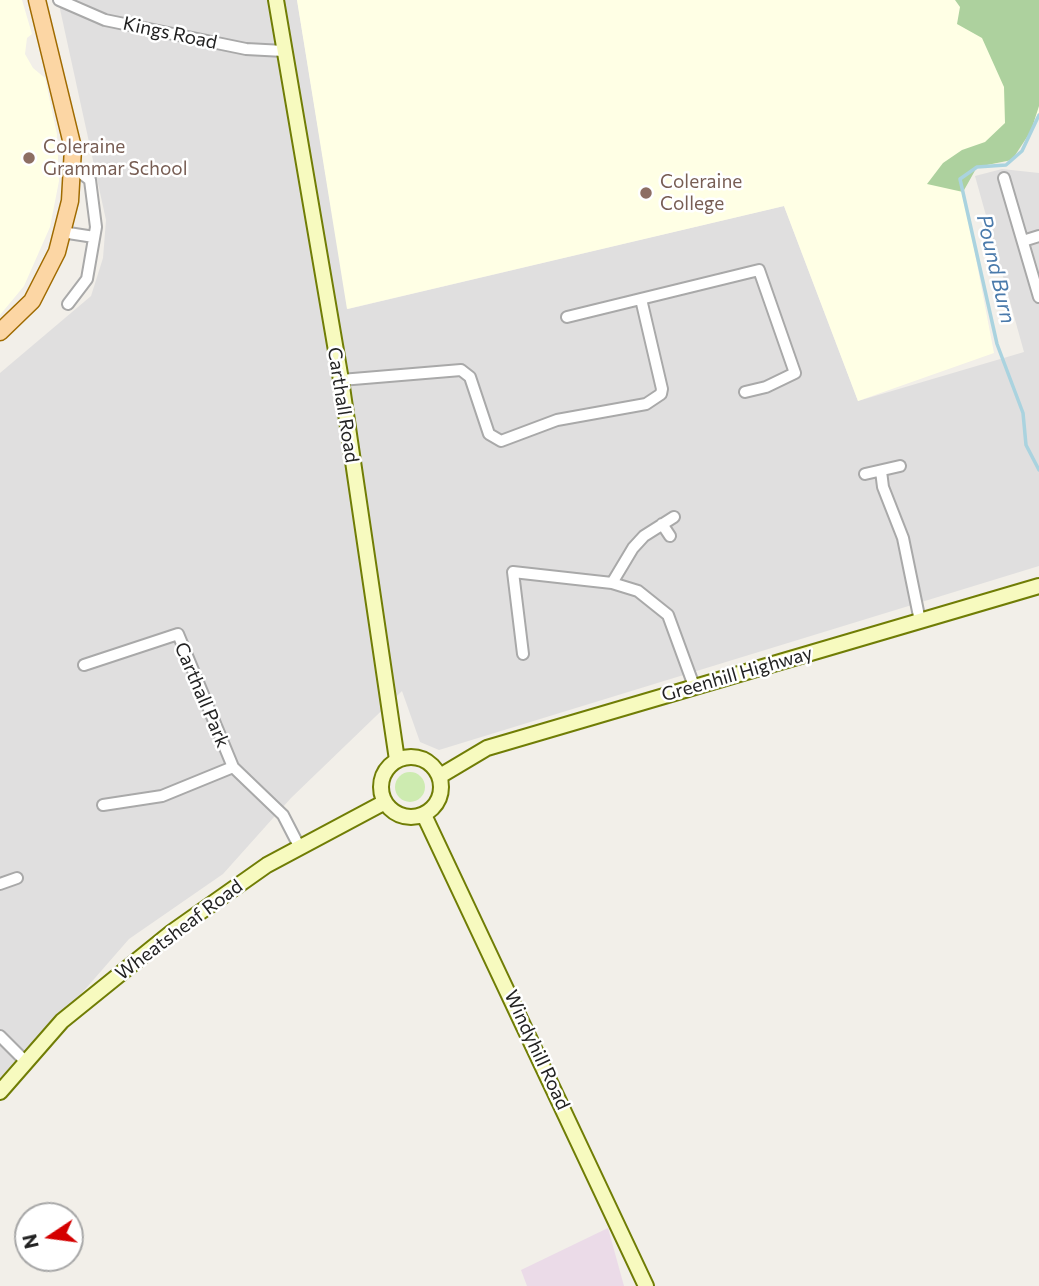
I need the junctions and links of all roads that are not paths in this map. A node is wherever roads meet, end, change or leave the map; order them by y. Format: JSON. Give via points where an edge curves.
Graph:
{"nodes":[{"id":1,"x":37,"y":0,"type":"edge"},
{"id":2,"x":59,"y":0,"type":"edge"},
{"id":3,"x":276,"y":0,"type":"edge"},
{"id":4,"x":284,"y":51,"type":"junction"},
{"id":5,"x":72,"y":166,"type":"junction"},
{"id":6,"x":1004,"y":178,"type":"dead end"},
{"id":7,"x":62,"y":232,"type":"junction"},
{"id":8,"x":1039,"y":236,"type":"edge"},
{"id":9,"x":94,"y":237,"type":"junction"},
{"id":10,"x":1023,"y":241,"type":"junction"},
{"id":11,"x":1039,"y":297,"type":"edge"},
{"id":12,"x":641,"y":299,"type":"junction"},
{"id":13,"x":68,"y":304,"type":"dead end"},
{"id":14,"x":568,"y":317,"type":"dead end"},
{"id":15,"x":0,"y":332,"type":"edge"},
{"id":16,"x":341,"y":380,"type":"junction"},
{"id":17,"x":745,"y":392,"type":"dead end"},
{"id":18,"x":900,"y":467,"type":"dead end"},
{"id":19,"x":881,"y":471,"type":"junction"},
{"id":20,"x":865,"y":474,"type":"dead end"},
{"id":21,"x":674,"y":517,"type":"dead end"},
{"id":22,"x":663,"y":524,"type":"junction"},
{"id":23,"x":670,"y":536,"type":"dead end"},
{"id":24,"x":612,"y":583,"type":"junction"},
{"id":25,"x":1039,"y":586,"type":"edge"},
{"id":26,"x":920,"y":621,"type":"junction"},
{"id":27,"x":523,"y":654,"type":"dead end"},
{"id":28,"x":84,"y":665,"type":"dead end"},
{"id":29,"x":694,"y":686,"type":"junction"},
{"id":30,"x":397,"y":760,"type":"junction"},
{"id":31,"x":233,"y":767,"type":"junction"},
{"id":32,"x":440,"y":776,"type":"junction"},
{"id":33,"x":385,"y":802,"type":"junction"},
{"id":34,"x":103,"y":805,"type":"dead end"},
{"id":35,"x":424,"y":815,"type":"junction"},
{"id":36,"x":299,"y":846,"type":"junction"},
{"id":37,"x":18,"y":878,"type":"dead end"},
{"id":38,"x":0,"y":884,"type":"edge"},
{"id":39,"x":0,"y":1036,"type":"edge"},
{"id":40,"x":26,"y":1062,"type":"junction"},
{"id":41,"x":0,"y":1091,"type":"edge"},
{"id":42,"x":646,"y":1286,"type":"edge"}],
"edges":[{"from":1,"to":5,"type":"main road","via":[[72,148]]},
{"from":2,"to":4,"type":"street","name":"Kings Road","via":[[105,20],[246,49]]},
{"from":3,"to":4,"type":"main road","name":"Carthall Road"},
{"from":4,"to":16,"type":"main road","name":"Carthall Road"},
{"from":5,"to":7,"type":"main road"},
{"from":5,"to":9,"type":"street","via":[[90,180]]},
{"from":6,"to":10,"type":"street"},
{"from":7,"to":9,"type":"street"},
{"from":7,"to":15,"type":"main road","via":[[32,301]]},
{"from":8,"to":10,"type":"street"},
{"from":9,"to":13,"type":"street","via":[[87,279]]},
{"from":10,"to":11,"type":"street"},
{"from":12,"to":14,"type":"street"},
{"from":12,"to":16,"type":"street","via":[[662,389],[646,404],[557,420],[501,441],[484,425],[470,377],[461,370]]},
{"from":12,"to":17,"type":"street","via":[[759,270],[795,373]]},
{"from":16,"to":30,"type":"main road","name":"Carthall Road"},
{"from":18,"to":19,"type":"street"},
{"from":19,"to":20,"type":"street"},
{"from":19,"to":26,"type":"street","via":[[904,538]]},
{"from":21,"to":22,"type":"street"},
{"from":22,"to":23,"type":"street"},
{"from":22,"to":24,"type":"street","via":[[633,548]]},
{"from":24,"to":27,"type":"street","via":[[513,572]]},
{"from":24,"to":29,"type":"street","via":[[638,591],[668,615]]},
{"from":25,"to":26,"type":"main road","name":"Greenhill Highway"},
{"from":26,"to":29,"type":"main road","name":"Greenhill Highway"},
{"from":28,"to":31,"type":"street","name":"Carthall Park","via":[[178,634]]},
{"from":29,"to":32,"type":"main road","name":"Greenhill Highway","via":[[487,748]]},
{"from":30,"to":32,"type":"main road","via":[[427,760]]},
{"from":30,"to":33,"type":"main road","via":[[384,774],[381,793]]},
{"from":31,"to":34,"type":"street","name":"Carthall Park","via":[[162,796]]},
{"from":31,"to":36,"type":"street","name":"Carthall Park","via":[[283,816]]},
{"from":32,"to":35,"type":"main road","via":[[438,803]]},
{"from":33,"to":35,"type":"main road","via":[[406,817]]},
{"from":33,"to":36,"type":"main road","name":"Wheatsheaf Road"},
{"from":35,"to":42,"type":"main road","name":"Windyhill Road"},
{"from":36,"to":40,"type":"main road","name":"Wheatsheaf Road","via":[[172,932],[62,1021]]},
{"from":37,"to":38,"type":"street"},
{"from":39,"to":40,"type":"street"},
{"from":40,"to":41,"type":"main road","name":"Wheatsheaf Road"}]}
